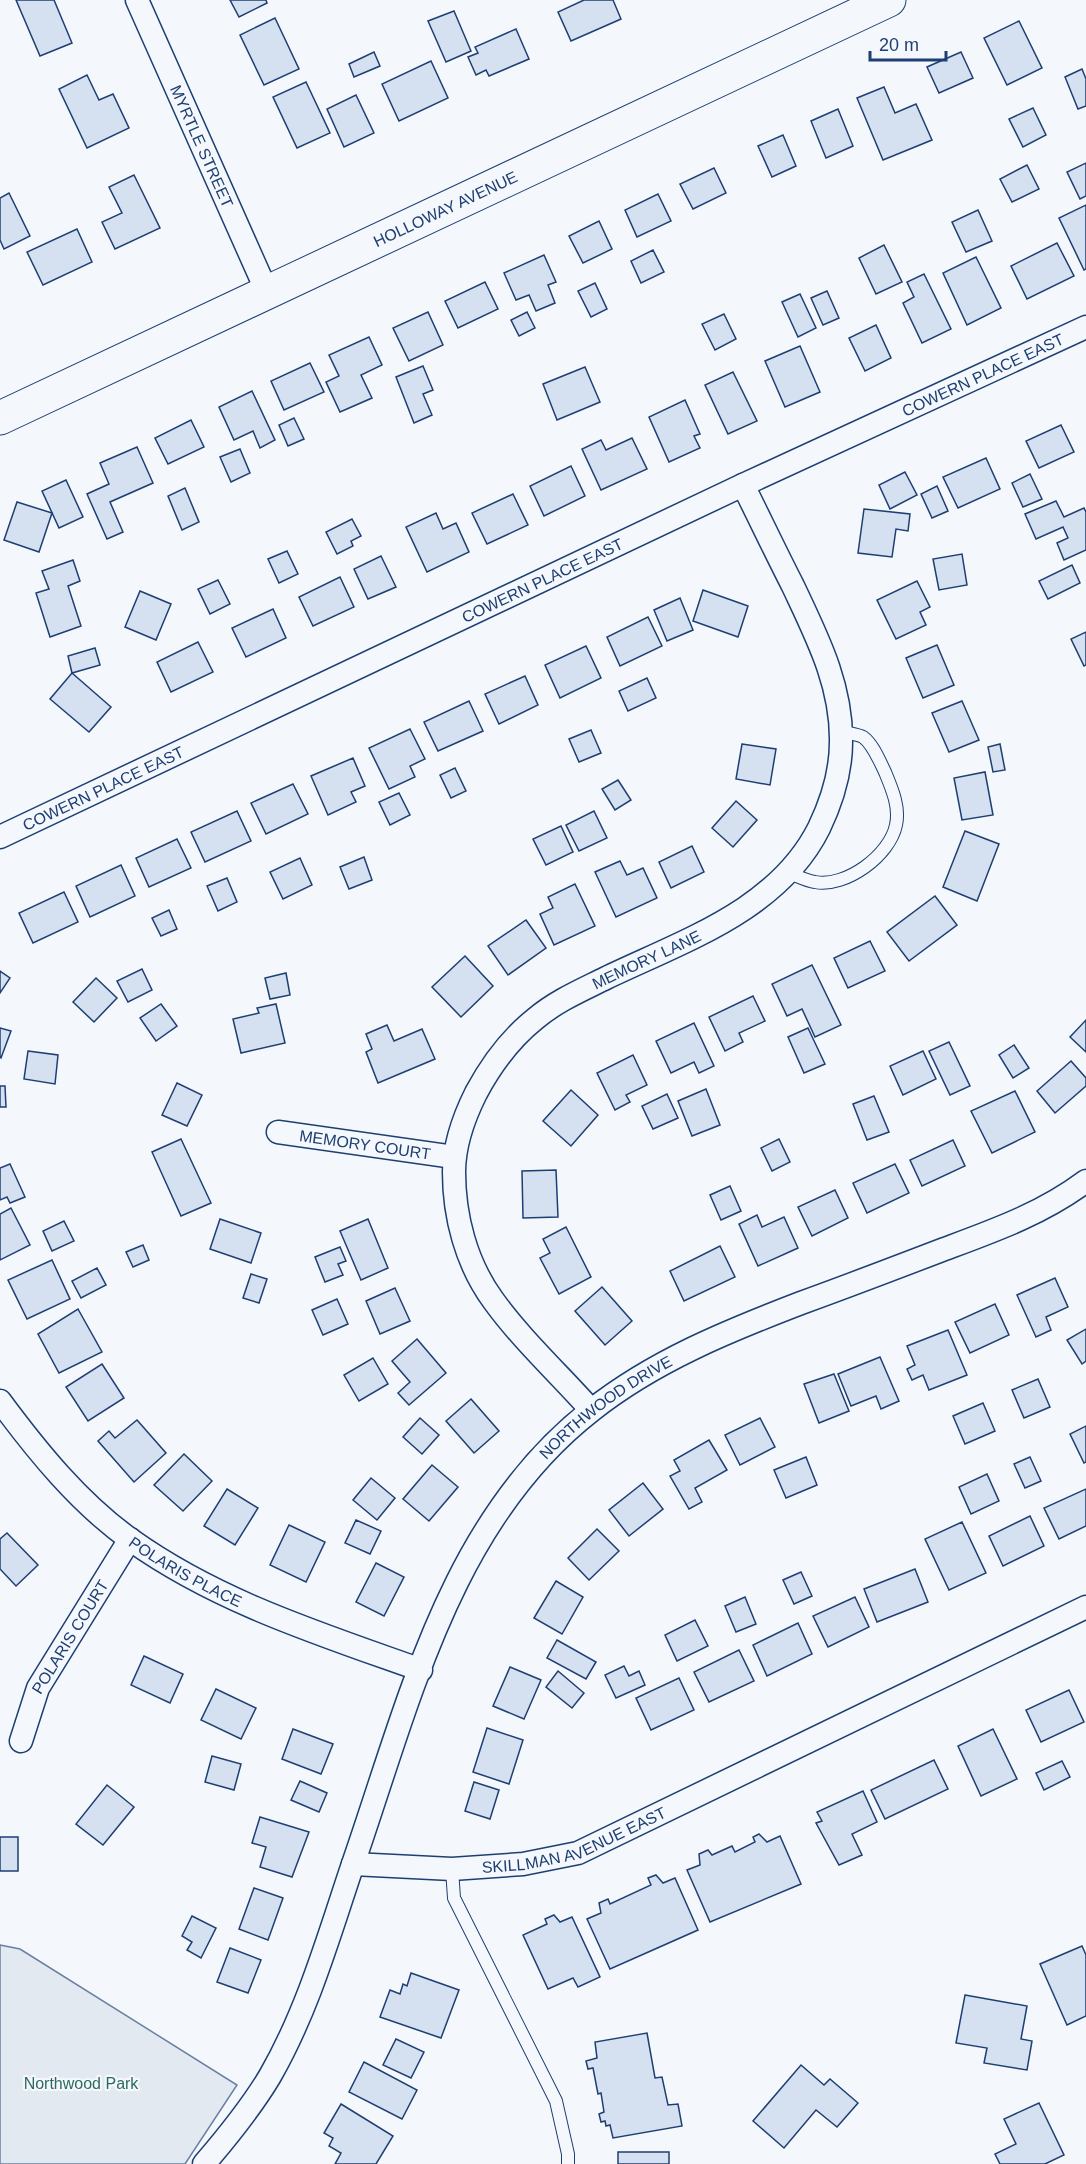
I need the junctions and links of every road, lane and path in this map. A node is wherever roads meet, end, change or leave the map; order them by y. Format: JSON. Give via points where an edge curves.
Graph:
{"nodes":[{"id":1,"x":137,"y":0,"type":"edge"},
{"id":2,"x":889,"y":0,"type":"edge"},
{"id":3,"x":267,"y":292,"type":"junction"},
{"id":4,"x":1086,"y":327,"type":"edge"},
{"id":5,"x":0,"y":418,"type":"edge"},
{"id":6,"x":743,"y":485,"type":"junction"},
{"id":7,"x":841,"y":731,"type":"junction"},
{"id":8,"x":0,"y":837,"type":"edge"},
{"id":9,"x":789,"y":873,"type":"junction"},
{"id":10,"x":278,"y":1132,"type":"dead end"},
{"id":11,"x":454,"y":1157,"type":"junction"},
{"id":12,"x":1086,"y":1181,"type":"edge"},
{"id":13,"x":0,"y":1401,"type":"edge"},
{"id":14,"x":591,"y":1410,"type":"junction"},
{"id":15,"x":130,"y":1539,"type":"junction"},
{"id":16,"x":1086,"y":1607,"type":"edge"},
{"id":17,"x":421,"y":1671,"type":"junction"},
{"id":18,"x":21,"y":1741,"type":"dead end"},
{"id":19,"x":353,"y":1864,"type":"junction"},
{"id":20,"x":452,"y":1869,"type":"junction"},
{"id":21,"x":204,"y":2164,"type":"edge"},
{"id":22,"x":568,"y":2164,"type":"edge"}],
"edges":[{"from":1,"to":3,"type":"street","name":"MYRTLE STREET"},
{"from":2,"to":3,"type":"street","name":"HOLLOWAY AVENUE"},
{"from":3,"to":5,"type":"street","name":"HOLLOWAY AVENUE"},
{"from":4,"to":6,"type":"street","name":"COWERN PLACE EAST"},
{"from":6,"to":7,"type":"street","name":"MEMORY LANE","via":[[832,671]]},
{"from":6,"to":8,"type":"street","name":"COWERN PLACE EAST"},
{"from":7,"to":9,"type":"street","name":"MEMORY LANE","via":[[836,782],[828,809],[811,843]]},
{"from":7,"to":9,"type":"lane","via":[[863,737],[879,759],[896,800],[897,825],[889,844],[848,876],[832,882],[815,882]]},
{"from":9,"to":11,"type":"street","name":"MEMORY LANE","via":[[762,898],[721,923],[565,998],[535,1019],[507,1045],[485,1075],[468,1108]]},
{"from":10,"to":11,"type":"street","name":"MEMORY COURT"},
{"from":11,"to":14,"type":"street","name":"MEMORY LANE","via":[[454,1195],[474,1267],[492,1299]]},
{"from":12,"to":14,"type":"street","name":"NORTHWOOD DRIVE","via":[[1019,1221],[713,1337]]},
{"from":13,"to":15,"type":"street","name":"POLARIS PLACE","via":[[63,1479]]},
{"from":14,"to":17,"type":"street","name":"NORTHWOOD DRIVE","via":[[550,1448],[513,1491],[476,1545],[450,1594]]},
{"from":15,"to":17,"type":"street","name":"POLARIS PLACE","via":[[185,1575],[243,1604]]},
{"from":15,"to":18,"type":"street","name":"POLARIS COURT","via":[[38,1688]]},
{"from":16,"to":20,"type":"street","name":"SKILLMAN AVENUE EAST","via":[[578,1853],[523,1864]]},
{"from":17,"to":19,"type":"street","name":"NORTHWOOD DRIVE"},
{"from":19,"to":20,"type":"street","name":"SKILLMAN AVENUE EAST"},
{"from":19,"to":21,"type":"street","via":[[296,2023],[269,2076],[233,2131]]},
{"from":20,"to":22,"type":"lane","via":[[454,1898],[555,2101]]}]}
